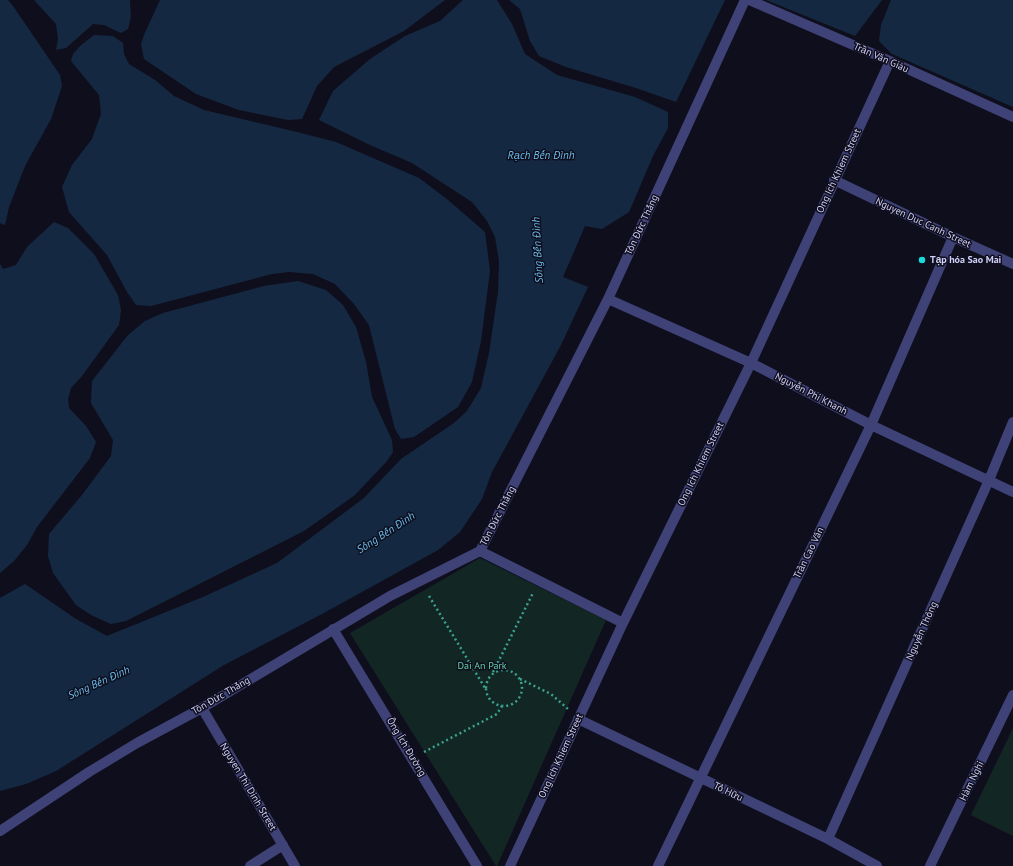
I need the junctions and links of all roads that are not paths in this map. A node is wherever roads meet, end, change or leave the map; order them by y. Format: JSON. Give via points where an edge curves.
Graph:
{"nodes":[{"id":1,"x":745,"y":0,"type":"edge"},
{"id":2,"x":749,"y":0,"type":"edge"},
{"id":3,"x":890,"y":61,"type":"junction"},
{"id":4,"x":1013,"y":118,"type":"edge"},
{"id":5,"x":834,"y":180,"type":"junction"},
{"id":6,"x":953,"y":237,"type":"junction"},
{"id":7,"x":1013,"y":264,"type":"edge"},
{"id":8,"x":608,"y":299,"type":"junction"},
{"id":9,"x":751,"y":363,"type":"junction"},
{"id":10,"x":1013,"y":422,"type":"edge"},
{"id":11,"x":871,"y":424,"type":"junction"},
{"id":12,"x":989,"y":480,"type":"junction"},
{"id":13,"x":1013,"y":492,"type":"edge"},
{"id":14,"x":480,"y":551,"type":"junction"},
{"id":15,"x":623,"y":623,"type":"junction"},
{"id":16,"x":334,"y":629,"type":"junction"},
{"id":17,"x":1013,"y":695,"type":"edge"},
{"id":18,"x":202,"y":708,"type":"junction"},
{"id":19,"x":578,"y":719,"type":"junction"},
{"id":20,"x":701,"y":778,"type":"junction"},
{"id":21,"x":0,"y":831,"type":"edge"},
{"id":22,"x":828,"y":839,"type":"junction"},
{"id":23,"x":283,"y":845,"type":"junction"},
{"id":24,"x":250,"y":866,"type":"edge"},
{"id":25,"x":295,"y":866,"type":"edge"},
{"id":26,"x":477,"y":866,"type":"edge"},
{"id":27,"x":510,"y":866,"type":"edge"},
{"id":28,"x":658,"y":866,"type":"edge"},
{"id":29,"x":877,"y":866,"type":"edge"},
{"id":30,"x":930,"y":866,"type":"edge"}],
"edges":[{"from":1,"to":8,"type":"street","name":"Tôn Đức Thắng"},
{"from":2,"to":3,"type":"street","name":"Trần Văn Giàu"},
{"from":3,"to":4,"type":"street","name":"Trần Văn Giàu"},
{"from":3,"to":5,"type":"street","name":"Ong Ich Khiem Street"},
{"from":5,"to":6,"type":"street","name":"Nguyen Duc Canh Street"},
{"from":5,"to":9,"type":"street","name":"Ong Ich Khiem Street"},
{"from":6,"to":7,"type":"street","name":"Nguyen Duc Canh Street"},
{"from":6,"to":11,"type":"street","name":"Trần Cao Vân"},
{"from":8,"to":9,"type":"street","name":"Nguyễn Phi Khanh"},
{"from":8,"to":14,"type":"street","name":"Tôn Đức Thắng"},
{"from":9,"to":11,"type":"street","name":"Nguyễn Phi Khanh"},
{"from":9,"to":15,"type":"street","name":"Ong Ich Khiem Street"},
{"from":10,"to":12,"type":"street","name":"Nguyễn Thông"},
{"from":11,"to":12,"type":"street","name":"Nguyễn Phi Khanh"},
{"from":11,"to":20,"type":"street","name":"Trần Cao Vân"},
{"from":12,"to":13,"type":"street","name":"Nguyễn Phi Khanh"},
{"from":12,"to":22,"type":"street","name":"Nguyễn Thông"},
{"from":14,"to":15,"type":"street"},
{"from":14,"to":16,"type":"street","name":"Tôn Đức Thắng","via":[[390,596]]},
{"from":15,"to":19,"type":"street","name":"Ong Ich Khiem Street"},
{"from":16,"to":18,"type":"street","name":"Tôn Đức Thắng"},
{"from":16,"to":26,"type":"street","name":"Ông Ích Đường"},
{"from":17,"to":30,"type":"street","name":"Hàm Nghi"},
{"from":18,"to":21,"type":"street","name":"Tôn Đức Thắng","via":[[137,742]]},
{"from":18,"to":23,"type":"street","name":"Nguyen Thi Dinh Street"},
{"from":19,"to":20,"type":"street","name":"Tố Hữu"},
{"from":19,"to":27,"type":"street","name":"Ong Ich Khiem Street"},
{"from":20,"to":22,"type":"street","name":"Tố Hữu"},
{"from":20,"to":28,"type":"street","name":"Trần Cao Vân"},
{"from":22,"to":29,"type":"street","name":"Tố Hữu"},
{"from":23,"to":24,"type":"street"},
{"from":23,"to":25,"type":"street","name":"Nguyen Thi Dinh Street"}]}
